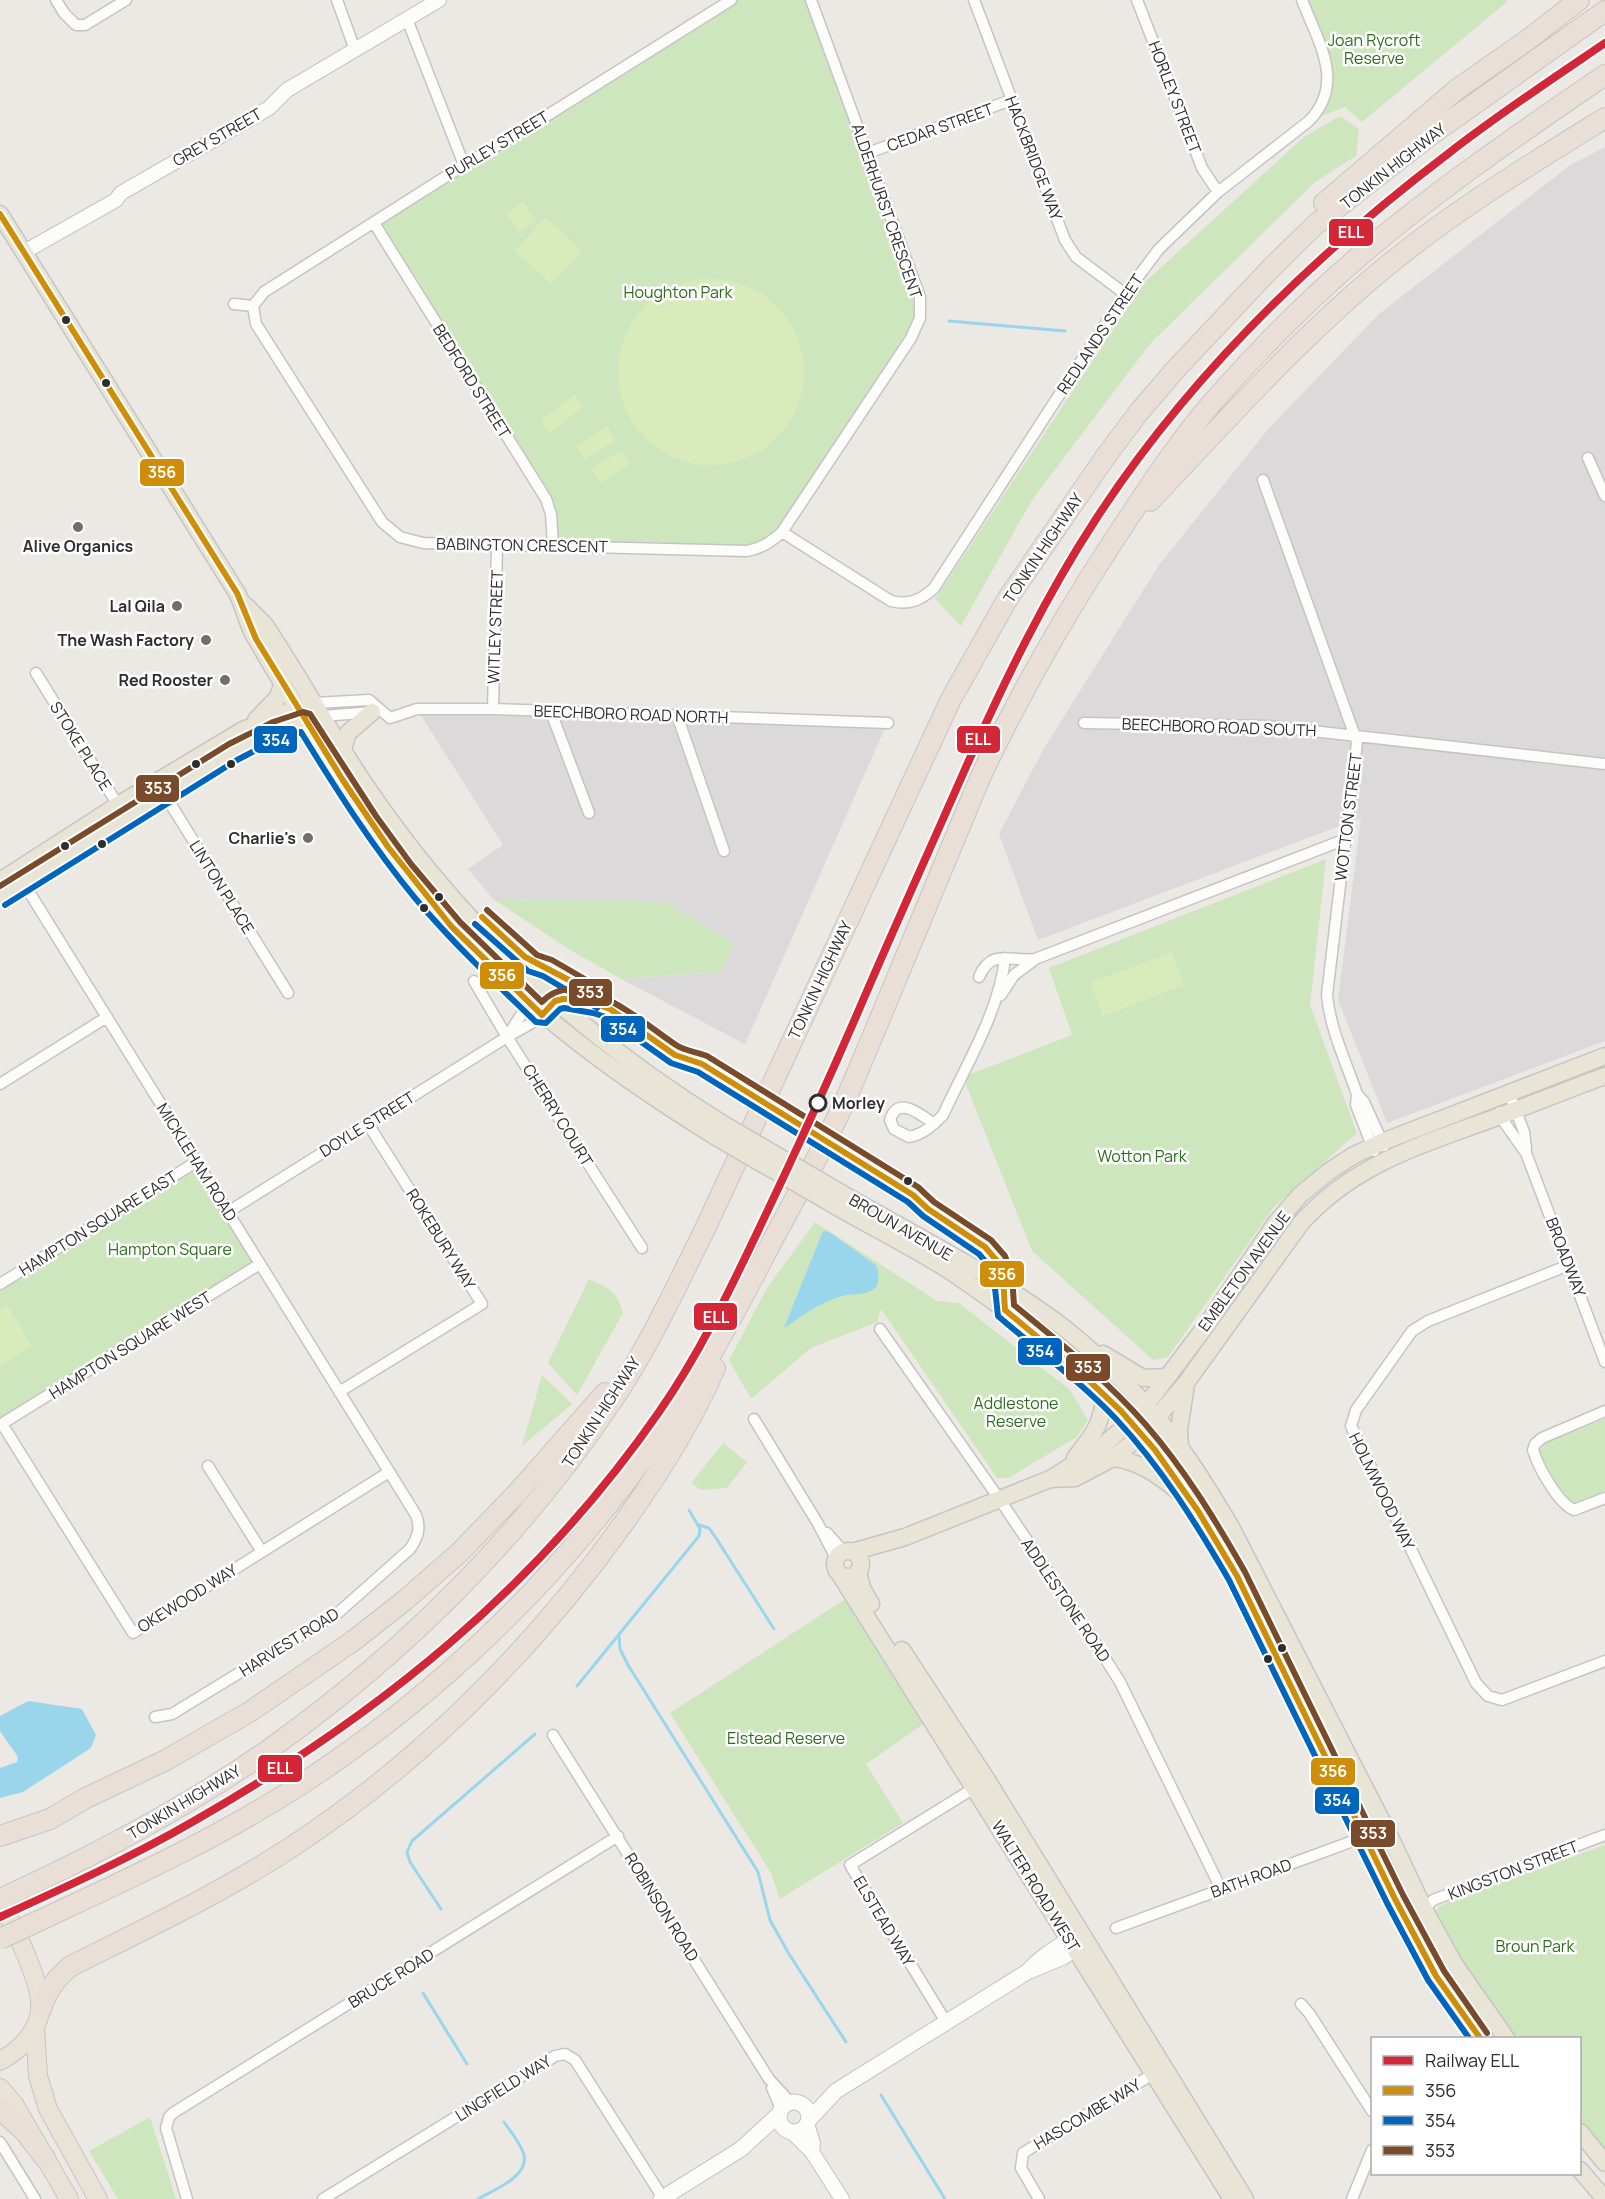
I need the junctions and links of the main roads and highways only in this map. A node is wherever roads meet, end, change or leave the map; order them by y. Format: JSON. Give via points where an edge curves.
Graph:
{"nodes":[{"id":1,"x":1579,"y":0,"type":"edge"},
{"id":2,"x":1605,"y":11,"type":"edge"},
{"id":3,"x":1605,"y":75,"type":"edge"},
{"id":4,"x":1605,"y":118,"type":"edge"},
{"id":5,"x":0,"y":214,"type":"edge"},
{"id":6,"x":1272,"y":267,"type":"junction"},
{"id":7,"x":1115,"y":538,"type":"junction"},
{"id":8,"x":242,"y":602,"type":"junction"},
{"id":9,"x":283,"y":682,"type":"junction"},
{"id":10,"x":319,"y":710,"type":"junction"},
{"id":11,"x":376,"y":710,"type":"road end"},
{"id":12,"x":302,"y":715,"type":"junction"},
{"id":13,"x":249,"y":727,"type":"junction"},
{"id":14,"x":343,"y":749,"type":"junction"},
{"id":15,"x":160,"y":788,"type":"junction"},
{"id":16,"x":20,"y":877,"type":"junction"},
{"id":17,"x":0,"y":881,"type":"edge"},
{"id":18,"x":0,"y":897,"type":"edge"},
{"id":19,"x":1605,"y":1056,"type":"edge"},
{"id":20,"x":1576,"y":1067,"type":"junction"},
{"id":21,"x":1605,"y":1073,"type":"edge"},
{"id":22,"x":719,"y":1131,"type":"junction"},
{"id":23,"x":1378,"y":1163,"type":"junction"},
{"id":24,"x":1328,"y":1172,"type":"junction"},
{"id":25,"x":837,"y":1199,"type":"junction"},
{"id":26,"x":1263,"y":1241,"type":"junction"},
{"id":27,"x":1279,"y":1253,"type":"junction"},
{"id":28,"x":759,"y":1268,"type":"junction"},
{"id":29,"x":1074,"y":1337,"type":"junction"},
{"id":30,"x":641,"y":1352,"type":"junction"},
{"id":31,"x":1167,"y":1377,"type":"junction"},
{"id":32,"x":1186,"y":1383,"type":"junction"},
{"id":33,"x":1105,"y":1396,"type":"junction"},
{"id":34,"x":1146,"y":1405,"type":"junction"},
{"id":35,"x":1157,"y":1418,"type":"junction"},
{"id":36,"x":1130,"y":1422,"type":"junction"},
{"id":37,"x":1142,"y":1435,"type":"junction"},
{"id":38,"x":1180,"y":1448,"type":"junction"},
{"id":39,"x":1113,"y":1458,"type":"junction"},
{"id":40,"x":1068,"y":1467,"type":"junction"},
{"id":41,"x":1050,"y":1479,"type":"junction"},
{"id":42,"x":1193,"y":1503,"type":"junction"},
{"id":43,"x":848,"y":1562,"type":"joint"},
{"id":44,"x":86,"y":1798,"type":"junction"},
{"id":45,"x":0,"y":1823,"type":"edge"},
{"id":46,"x":0,"y":1836,"type":"edge"},
{"id":47,"x":5,"y":1898,"type":"edge"},
{"id":48,"x":0,"y":1938,"type":"edge"},
{"id":49,"x":1078,"y":1941,"type":"junction"},
{"id":50,"x":41,"y":2009,"type":"junction"},
{"id":51,"x":35,"y":2028,"type":"junction"},
{"id":52,"x":1479,"y":2037,"type":"edge"},
{"id":53,"x":1505,"y":2037,"type":"edge"},
{"id":54,"x":0,"y":2061,"type":"edge"},
{"id":55,"x":1158,"y":2070,"type":"junction"},
{"id":56,"x":0,"y":2088,"type":"edge"},
{"id":57,"x":836,"y":2091,"type":"junction"},
{"id":58,"x":787,"y":2107,"type":"junction"},
{"id":59,"x":0,"y":2109,"type":"edge"},
{"id":60,"x":808,"y":2122,"type":"junction"},
{"id":61,"x":790,"y":2132,"type":"junction"},
{"id":62,"x":1581,"y":2133,"type":"edge"},
{"id":63,"x":741,"y":2149,"type":"junction"},
{"id":64,"x":45,"y":2158,"type":"junction"},
{"id":65,"x":1605,"y":2163,"type":"edge"},
{"id":66,"x":1581,"y":2171,"type":"edge"},
{"id":67,"x":662,"y":2198,"type":"edge"},
{"id":68,"x":69,"y":2199,"type":"edge"},
{"id":69,"x":98,"y":2199,"type":"edge"},
{"id":70,"x":1232,"y":2199,"type":"edge"},
{"id":71,"x":1245,"y":2199,"type":"edge"},
{"id":72,"x":1605,"y":2199,"type":"edge"}],
"edges":[{"from":1,"to":6,"type":"highway","via":[[1456,90],[1380,154],[1296,229]]},
{"from":2,"to":6,"type":"highway","name":"TONKIN HIGHWAY","via":[[1391,166],[1316,225]]},
{"from":3,"to":7,"type":"highway","via":[[1454,180],[1326,286],[1211,404],[1144,491]]},
{"from":4,"to":7,"type":"highway","via":[[1472,202],[1377,274],[1289,354]]},
{"from":5,"to":8,"type":"main road"},
{"from":6,"to":30,"type":"highway","name":"TONKIN HIGHWAY","via":[[1139,412],[1041,548],[978,648],[946,708],[675,1292]]},
{"from":7,"to":28,"type":"highway","via":[[1059,626],[1003,728],[837,1119]]},
{"from":8,"to":9,"type":"main road","name":"BROUN AVENUE","via":[[254,636]]},
{"from":8,"to":10,"type":"main road","name":"BROUN AVENUE","via":[[265,625]]},
{"from":9,"to":12,"type":"main road","name":"BROUN AVENUE"},
{"from":9,"to":13,"type":"main road","via":[[278,697]]},
{"from":10,"to":12,"type":"main road","name":"BEECHBORO ROAD NORTH"},
{"from":10,"to":14,"type":"main road","name":"BROUN AVENUE"},
{"from":11,"to":14,"type":"main road","via":[[348,733]]},
{"from":12,"to":13,"type":"main road","name":"BEECHBORO ROAD NORTH"},
{"from":12,"to":15,"type":"main road","name":"BEECHBORO ROAD NORTH"},
{"from":12,"to":22,"type":"main road","name":"BROUN AVENUE","via":[[420,889],[478,954],[591,1054],[638,1088]]},
{"from":13,"to":15,"type":"main road","name":"BEECHBORO ROAD NORTH"},
{"from":14,"to":22,"type":"main road","name":"BROUN AVENUE","via":[[389,819],[442,887],[494,944],[548,996]]},
{"from":15,"to":16,"type":"main road","name":"BEECHBORO ROAD NORTH"},
{"from":16,"to":17,"type":"main road","name":"BEECHBORO ROAD NORTH"},
{"from":16,"to":18,"type":"main road","name":"BEECHBORO ROAD NORTH"},
{"from":19,"to":20,"type":"main road","name":"EMBLETON AVENUE"},
{"from":20,"to":21,"type":"main road","via":[[1587,1073]]},
{"from":20,"to":24,"type":"main road","name":"EMBLETON AVENUE","via":[[1377,1144]]},
{"from":21,"to":23,"type":"main road","name":"EMBLETON AVENUE"},
{"from":22,"to":25,"type":"main road","name":"BROUN AVENUE","bridge":true},
{"from":23,"to":24,"type":"main road","via":[[1362,1159]]},
{"from":23,"to":27,"type":"main road","name":"EMBLETON AVENUE","via":[[1344,1183],[1314,1208]]},
{"from":24,"to":26,"type":"main road","name":"EMBLETON AVENUE","via":[[1300,1195]]},
{"from":25,"to":29,"type":"main road","name":"BROUN AVENUE","via":[[988,1276]]},
{"from":25,"to":33,"type":"main road","name":"BROUN AVENUE","via":[[1005,1310]]},
{"from":26,"to":27,"type":"main road"},
{"from":26,"to":31,"type":"main road","name":"EMBLETON AVENUE"},
{"from":27,"to":32,"type":"main road","name":"EMBLETON AVENUE"},
{"from":28,"to":48,"type":"highway","bridge":true,"via":[[705,1365],[639,1464],[552,1570],[468,1654],[362,1742],[271,1803],[175,1857]]},
{"from":28,"to":50,"type":"highway","via":[[704,1394],[643,1496],[553,1616],[467,1706],[388,1777],[289,1849],[220,1891],[71,1966],[47,1991]]},
{"from":29,"to":31,"type":"main road","via":[[1143,1378]]},
{"from":29,"to":34,"type":"main road","name":"BROUN AVENUE"},
{"from":30,"to":44,"type":"highway","via":[[518,1492],[459,1552],[353,1641],[251,1711],[166,1760]]},
{"from":30,"to":47,"type":"highway","name":"TONKIN HIGHWAY","via":[[561,1473],[442,1605],[388,1654],[306,1723],[248,1764],[125,1836]]},
{"from":31,"to":34,"type":"main road","name":"EMBLETON AVENUE"},
{"from":32,"to":35,"type":"main road","name":"EMBLETON AVENUE"},
{"from":32,"to":38,"type":"main road"},
{"from":33,"to":36,"type":"main road","name":"BROUN AVENUE"},
{"from":33,"to":40,"type":"main road","via":[[1096,1431]]},
{"from":34,"to":35,"type":"main road","name":"BROUN AVENUE"},
{"from":34,"to":36,"type":"main road","name":"EMBLETON AVENUE"},
{"from":35,"to":37,"type":"main road","name":"EMBLETON AVENUE"},
{"from":35,"to":38,"type":"main road","name":"BROUN AVENUE"},
{"from":36,"to":37,"type":"main road","name":"BROUN AVENUE"},
{"from":36,"to":40,"type":"main road","name":"EMBLETON AVENUE","via":[[1100,1448]]},
{"from":37,"to":39,"type":"main road","name":"EMBLETON AVENUE"},
{"from":37,"to":42,"type":"main road","name":"BROUN AVENUE"},
{"from":38,"to":53,"type":"main road","name":"BROUN AVENUE","via":[[1231,1527],[1424,1909],[1455,1965]]},
{"from":39,"to":41,"type":"main road","name":"EMBLETON AVENUE","via":[[1075,1478]]},
{"from":39,"to":42,"type":"main road","via":[[1148,1469]]},
{"from":40,"to":41,"type":"main road","name":"EMBLETON AVENUE"},
{"from":41,"to":43,"type":"main road","name":"EMBLETON AVENUE"},
{"from":42,"to":52,"type":"main road","name":"BROUN AVENUE","via":[[1237,1576],[1436,1976]]},
{"from":43,"to":49,"type":"main road","name":"WALTER ROAD WEST"},
{"from":44,"to":45,"type":"highway"},
{"from":44,"to":46,"type":"highway","via":[[50,1819]]},
{"from":47,"to":50,"type":"highway","via":[[29,1962]]},
{"from":49,"to":55,"type":"main road","name":"WALTER ROAD WEST"},
{"from":49,"to":57,"type":"main road","via":[[1043,1967],[1027,1972]]},
{"from":50,"to":51,"type":"highway"},
{"from":51,"to":54,"type":"highway","via":[[11,2055]]},
{"from":51,"to":69,"type":"highway","via":[[38,2076],[48,2109]]},
{"from":55,"to":70,"type":"main road","name":"WALTER ROAD WEST"},
{"from":55,"to":71,"type":"main road","name":"WALTER ROAD WEST"},
{"from":56,"to":64,"type":"highway","via":[[14,2104]]},
{"from":57,"to":58,"type":"main road"},
{"from":57,"to":60,"type":"main road"},
{"from":58,"to":60,"type":"main road","name":"ROBINSON ROAD","via":[[806,2108]]},
{"from":58,"to":61,"type":"main road","name":"ROBINSON ROAD","via":[[781,2126]]},
{"from":58,"to":63,"type":"main road"},
{"from":59,"to":64,"type":"highway"},
{"from":60,"to":61,"type":"main road","via":[[801,2131]]},
{"from":61,"to":63,"type":"main road"},
{"from":62,"to":65,"type":"main road"},
{"from":63,"to":67,"type":"main road"},
{"from":64,"to":68,"type":"highway"},
{"from":66,"to":72,"type":"main road"}]}
